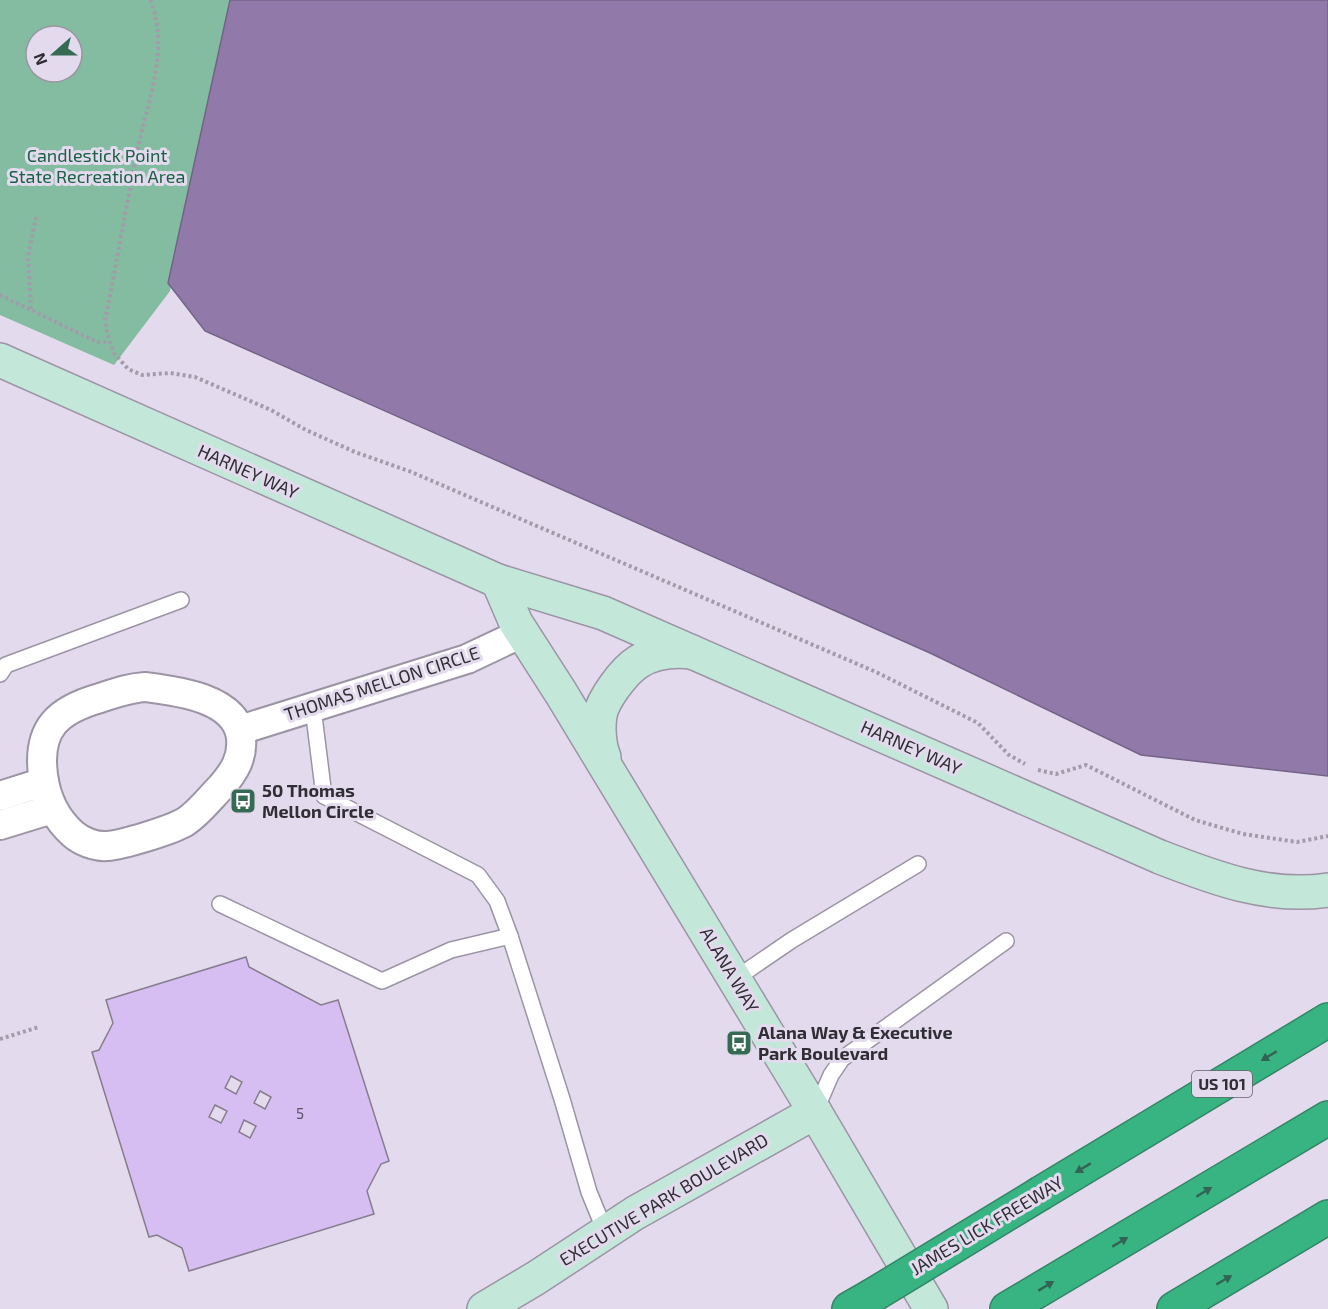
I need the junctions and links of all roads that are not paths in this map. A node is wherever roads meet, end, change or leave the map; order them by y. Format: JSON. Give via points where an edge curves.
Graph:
{"nodes":[{"id":1,"x":0,"y":360,"type":"edge"},
{"id":2,"x":498,"y":581,"type":"junction"},
{"id":3,"x":181,"y":600,"type":"dead end"},
{"id":4,"x":603,"y":613,"type":"junction"},
{"id":5,"x":522,"y":633,"type":"junction"},
{"id":6,"x":696,"y":652,"type":"junction"},
{"id":7,"x":0,"y":674,"type":"edge"},
{"id":8,"x":313,"y":708,"type":"junction"},
{"id":9,"x":240,"y":730,"type":"junction"},
{"id":10,"x":610,"y":775,"type":"junction"},
{"id":11,"x":44,"y":782,"type":"junction"},
{"id":12,"x":0,"y":796,"type":"edge"},
{"id":13,"x":52,"y":809,"type":"junction"},
{"id":14,"x":0,"y":825,"type":"edge"},
{"id":15,"x":918,"y":864,"type":"dead end"},
{"id":16,"x":1328,"y":890,"type":"edge"},
{"id":17,"x":220,"y":904,"type":"dead end"},
{"id":18,"x":510,"y":936,"type":"junction"},
{"id":19,"x":1006,"y":940,"type":"dead end"},
{"id":20,"x":735,"y":980,"type":"junction"},
{"id":21,"x":1328,"y":1020,"type":"edge"},
{"id":22,"x":815,"y":1112,"type":"junction"},
{"id":23,"x":1328,"y":1118,"type":"edge"},
{"id":24,"x":1328,"y":1217,"type":"edge"},
{"id":25,"x":605,"y":1231,"type":"junction"},
{"id":26,"x":860,"y":1303,"type":"edge"},
{"id":27,"x":484,"y":1309,"type":"edge"},
{"id":28,"x":931,"y":1309,"type":"edge"},
{"id":29,"x":1007,"y":1309,"type":"edge"},
{"id":30,"x":1174,"y":1309,"type":"edge"}],
"edges":[{"from":1,"to":2,"type":"street","name":"HARNEY WAY"},
{"from":2,"to":4,"type":"street","name":"HARNEY WAY"},
{"from":2,"to":5,"type":"street"},
{"from":3,"to":7,"type":"lane","via":[[6,665]]},
{"from":4,"to":5,"type":"street","via":[[551,618]]},
{"from":4,"to":6,"type":"street","name":"HARNEY WAY"},
{"from":5,"to":8,"type":"street","name":"THOMAS MELLON CIRCLE","via":[[467,660]]},
{"from":5,"to":10,"type":"street","name":"ALANA WAY"},
{"from":6,"to":10,"type":"street","via":[[660,652],[637,662],[614,687],[600,713],[599,728]]},
{"from":6,"to":16,"type":"street","name":"HARNEY WAY","via":[[1208,876],[1282,892]]},
{"from":8,"to":9,"type":"street","name":"THOMAS MELLON CIRCLE"},
{"from":8,"to":18,"type":"lane","via":[[324,796],[478,875],[497,901]]},
{"from":9,"to":11,"type":"street","via":[[222,706],[208,700],[158,688],[132,688],[78,704],[49,727],[40,758]]},
{"from":9,"to":13,"type":"street","via":[[238,764],[194,816],[183,823],[105,846],[75,836]]},
{"from":10,"to":20,"type":"street","name":"ALANA WAY"},
{"from":11,"to":12,"type":"street"},
{"from":11,"to":13,"type":"street"},
{"from":13,"to":14,"type":"street"},
{"from":15,"to":20,"type":"lane","via":[[792,940]]},
{"from":17,"to":18,"type":"lane","via":[[382,981],[451,950]]},
{"from":18,"to":25,"type":"lane","via":[[589,1192]]},
{"from":19,"to":22,"type":"lane","via":[[842,1059]]},
{"from":20,"to":22,"type":"street","name":"ALANA WAY"},
{"from":21,"to":26,"type":"highway","name":"JAMES LICK FREEWAY","number":"US 101","one_way":true,"bridge":true},
{"from":22,"to":25,"type":"street","name":"EXECUTIVE PARK BOULEVARD"},
{"from":22,"to":28,"type":"street","name":"ALANA WAY"},
{"from":29,"to":23,"type":"highway","one_way":true},
{"from":30,"to":24,"type":"highway","one_way":true},
{"from":25,"to":27,"type":"street","name":"EXECUTIVE PARK BOULEVARD"}]}
